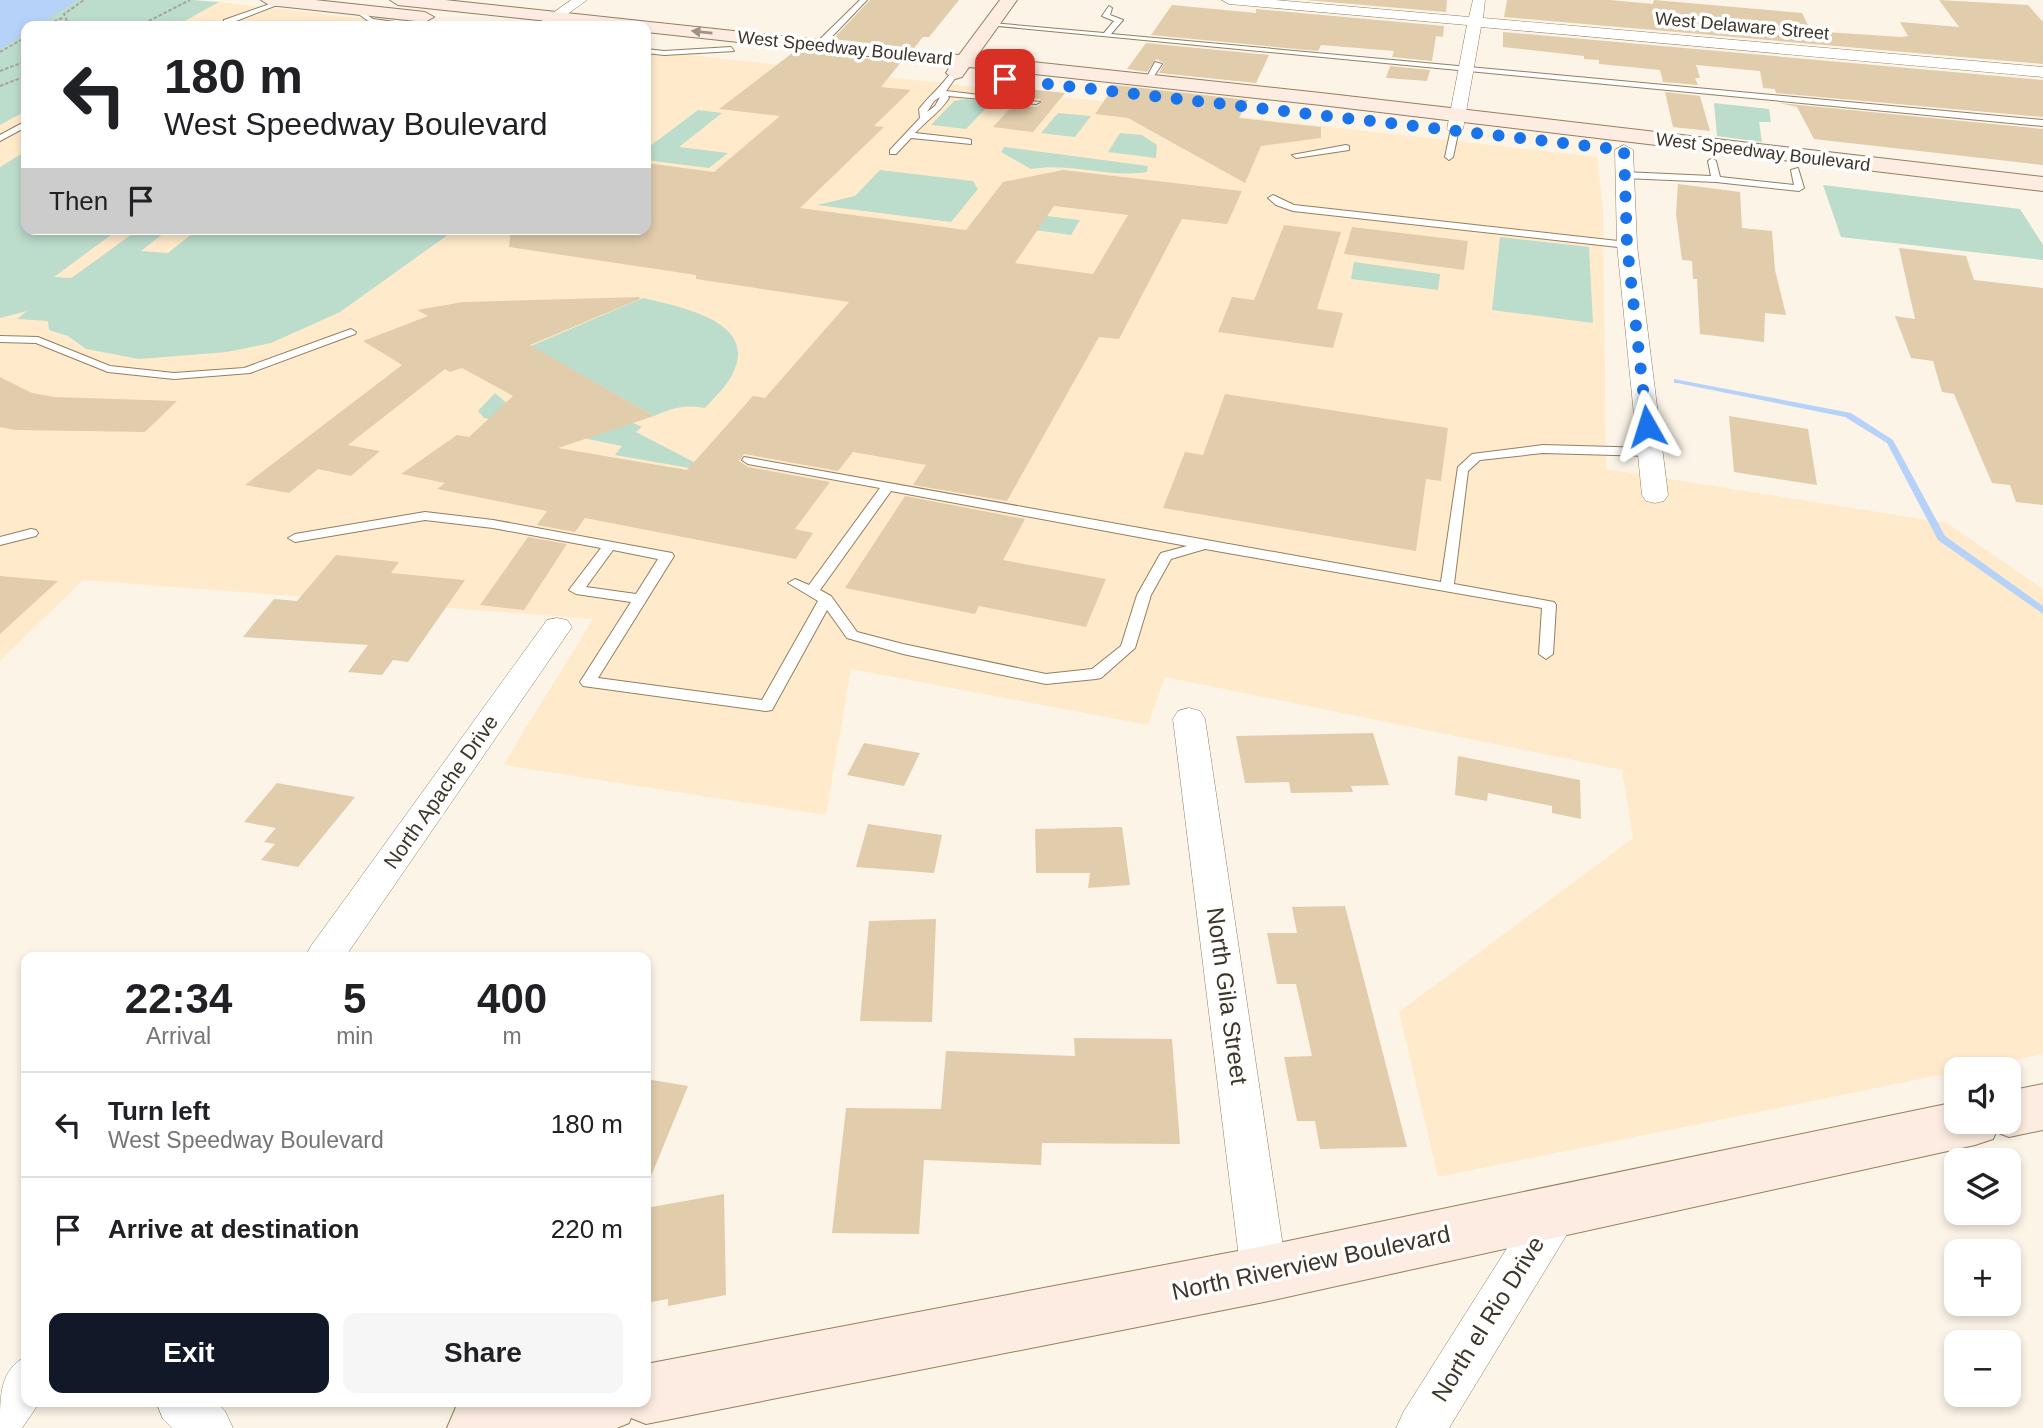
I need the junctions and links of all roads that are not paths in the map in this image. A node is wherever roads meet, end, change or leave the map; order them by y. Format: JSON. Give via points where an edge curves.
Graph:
{"nodes":[{"id":1,"x":398,"y":0,"type":"edge"},
{"id":2,"x":580,"y":0,"type":"edge"},
{"id":3,"x":864,"y":0,"type":"edge"},
{"id":4,"x":1009,"y":0,"type":"edge"},
{"id":5,"x":1229,"y":0,"type":"edge"},
{"id":6,"x":1479,"y":0,"type":"edge"},
{"id":7,"x":279,"y":1,"type":"edge"},
{"id":8,"x":1109,"y":8,"type":"dead end"},
{"id":9,"x":355,"y":9,"type":"junction"},
{"id":10,"x":557,"y":16,"type":"junction"},
{"id":11,"x":251,"y":21,"type":"edge"},
{"id":12,"x":371,"y":21,"type":"edge"},
{"id":13,"x":469,"y":21,"type":"edge"},
{"id":14,"x":550,"y":21,"type":"edge"},
{"id":15,"x":602,"y":21,"type":"edge"},
{"id":16,"x":1476,"y":21,"type":"junction"},
{"id":17,"x":992,"y":25,"type":"junction"},
{"id":18,"x":651,"y":26,"type":"edge"},
{"id":19,"x":1107,"y":34,"type":"junction"},
{"id":20,"x":651,"y":41,"type":"edge"},
{"id":21,"x":818,"y":45,"type":"junction"},
{"id":22,"x":731,"y":50,"type":"junction"},
{"id":23,"x":651,"y":52,"type":"edge"},
{"id":24,"x":960,"y":67,"type":"junction"},
{"id":25,"x":1468,"y":68,"type":"junction"},
{"id":26,"x":2043,"y":72,"type":"edge"},
{"id":27,"x":942,"y":93,"type":"junction"},
{"id":28,"x":1036,"y":103,"type":"dead end"},
{"id":29,"x":1457,"y":122,"type":"junction"},
{"id":30,"x":2043,"y":123,"type":"edge"},
{"id":31,"x":21,"y":127,"type":"edge"},
{"id":32,"x":909,"y":135,"type":"junction"},
{"id":33,"x":0,"y":138,"type":"edge"},
{"id":34,"x":968,"y":142,"type":"dead end"},
{"id":35,"x":1346,"y":148,"type":"dead end"},
{"id":36,"x":1624,"y":150,"type":"junction"},
{"id":37,"x":893,"y":152,"type":"dead end"},
{"id":38,"x":1296,"y":155,"type":"dead end"},
{"id":39,"x":1449,"y":157,"type":"dead end"},
{"id":40,"x":1714,"y":170,"type":"junction"},
{"id":41,"x":1624,"y":175,"type":"junction"},
{"id":42,"x":2040,"y":191,"type":"edge"},
{"id":43,"x":1273,"y":198,"type":"dead end"},
{"id":44,"x":1627,"y":245,"type":"junction"},
{"id":45,"x":351,"y":331,"type":"dead end"},
{"id":46,"x":0,"y":339,"type":"edge"},
{"id":47,"x":1650,"y":452,"type":"junction"},
{"id":48,"x":748,"y":460,"type":"dead end"},
{"id":49,"x":888,"y":486,"type":"junction"},
{"id":50,"x":1655,"y":495,"type":"dead end"},
{"id":51,"x":31,"y":533,"type":"dead end"},
{"id":52,"x":295,"y":538,"type":"dead end"},
{"id":53,"x":0,"y":541,"type":"edge"},
{"id":54,"x":1205,"y":545,"type":"junction"},
{"id":55,"x":609,"y":546,"type":"junction"},
{"id":56,"x":795,"y":583,"type":"dead end"},
{"id":57,"x":1447,"y":587,"type":"junction"},
{"id":58,"x":811,"y":592,"type":"junction"},
{"id":59,"x":640,"y":599,"type":"junction"},
{"id":60,"x":825,"y":599,"type":"junction"},
{"id":61,"x":557,"y":627,"type":"dead end"},
{"id":62,"x":1546,"y":654,"type":"dead end"},
{"id":63,"x":1189,"y":719,"type":"dead end"},
{"id":64,"x":328,"y":952,"type":"edge"},
{"id":65,"x":2043,"y":1107,"type":"edge"},
{"id":66,"x":2021,"y":1112,"type":"edge"},
{"id":67,"x":1944,"y":1129,"type":"edge"},
{"id":68,"x":1556,"y":1211,"type":"junction"},
{"id":69,"x":1264,"y":1274,"type":"junction"},
{"id":70,"x":21,"y":1387,"type":"edge"},
{"id":71,"x":651,"y":1393,"type":"edge"},
{"id":72,"x":185,"y":1407,"type":"edge"},
{"id":73,"x":583,"y":1407,"type":"edge"},
{"id":74,"x":0,"y":1417,"type":"edge"},
{"id":75,"x":208,"y":1428,"type":"edge"},
{"id":76,"x":477,"y":1428,"type":"edge"},
{"id":77,"x":1421,"y":1428,"type":"edge"}],
"edges":[{"from":1,"to":10,"type":"main road","name":"West Speedway Boulevard"},
{"from":2,"to":10,"type":"street"},
{"from":3,"to":21,"type":"lane"},
{"from":4,"to":17,"type":"main road"},
{"from":5,"to":16,"type":"street","name":"West Delaware Street"},
{"from":6,"to":16,"type":"street"},
{"from":7,"to":9,"type":"main road"},
{"from":7,"to":11,"type":"lane","via":[[271,12]]},
{"from":8,"to":19,"type":"lane","via":[[1106,16],[1119,20]]},
{"from":9,"to":12,"type":"lane"},
{"from":9,"to":13,"type":"main road"},
{"from":10,"to":14,"type":"street"},
{"from":15,"to":10,"type":"main road","name":"West Speedway Boulevard","one_way":true},
{"from":16,"to":25,"type":"street"},
{"from":16,"to":26,"type":"street","name":"West Delaware Street"},
{"from":17,"to":19,"type":"lane"},
{"from":17,"to":24,"type":"main road"},
{"from":21,"to":18,"type":"main road","name":"West Speedway Boulevard","one_way":true},
{"from":19,"to":25,"type":"lane"},
{"from":20,"to":22,"type":"main road","name":"West Speedway Boulevard"},
{"from":21,"to":24,"type":"main road","name":"West Speedway Boulevard"},
{"from":22,"to":23,"type":"lane"},
{"from":22,"to":24,"type":"main road","name":"West Speedway Boulevard"},
{"from":24,"to":27,"type":"lane"},
{"from":24,"to":29,"type":"main road","name":"West Speedway Boulevard"},
{"from":24,"to":29,"type":"main road","name":"West Speedway Boulevard","via":[[1153,72]]},
{"from":25,"to":29,"type":"street"},
{"from":25,"to":30,"type":"lane"},
{"from":27,"to":28,"type":"lane"},
{"from":27,"to":32,"type":"lane","via":[[922,111],[925,118]]},
{"from":29,"to":36,"type":"main road","name":"West Speedway Boulevard"},
{"from":29,"to":39,"type":"lane"},
{"from":29,"to":42,"type":"main road","name":"West Speedway Boulevard"},
{"from":31,"to":33,"type":"lane"},
{"from":32,"to":34,"type":"lane"},
{"from":32,"to":37,"type":"lane"},
{"from":35,"to":38,"type":"lane"},
{"from":36,"to":40,"type":"main road","name":"West Speedway Boulevard"},
{"from":36,"to":41,"type":"street"},
{"from":40,"to":41,"type":"lane"},
{"from":40,"to":42,"type":"main road","name":"West Speedway Boulevard","via":[[1799,185]]},
{"from":41,"to":44,"type":"street"},
{"from":43,"to":44,"type":"lane","via":[[1293,208]]},
{"from":44,"to":47,"type":"street"},
{"from":45,"to":46,"type":"lane","via":[[246,371],[174,376],[108,369],[38,340]]},
{"from":47,"to":50,"type":"street"},
{"from":47,"to":57,"type":"lane","via":[[1543,449],[1476,457],[1462,470]]},
{"from":48,"to":49,"type":"lane"},
{"from":49,"to":54,"type":"lane"},
{"from":49,"to":58,"type":"lane"},
{"from":51,"to":53,"type":"lane"},
{"from":52,"to":55,"type":"lane","via":[[425,516]]},
{"from":54,"to":57,"type":"lane"},
{"from":54,"to":60,"type":"lane","via":[[1166,556],[1144,595],[1128,648],[1096,674],[1046,679],[852,635]]},
{"from":55,"to":59,"type":"lane","via":[[667,556]]},
{"from":55,"to":59,"type":"lane","via":[[576,590]]},
{"from":56,"to":58,"type":"lane"},
{"from":57,"to":62,"type":"lane","via":[[1549,605]]},
{"from":58,"to":60,"type":"lane"},
{"from":59,"to":60,"type":"lane","via":[[588,682],[766,706]]},
{"from":61,"to":64,"type":"street","name":"North Apache Drive"},
{"from":63,"to":69,"type":"street","name":"North Gila Street"},
{"from":65,"to":66,"type":"main road"},
{"from":67,"to":68,"type":"main road","name":"North Riverview Boulevard"},
{"from":68,"to":69,"type":"main road","name":"North Riverview Boulevard"},
{"from":68,"to":77,"type":"street","name":"North el Rio Drive"},
{"from":69,"to":71,"type":"main road","name":"North Riverview Boulevard"},
{"from":70,"to":74,"type":"street"},
{"from":72,"to":75,"type":"street"},
{"from":73,"to":76,"type":"main road"}]}
